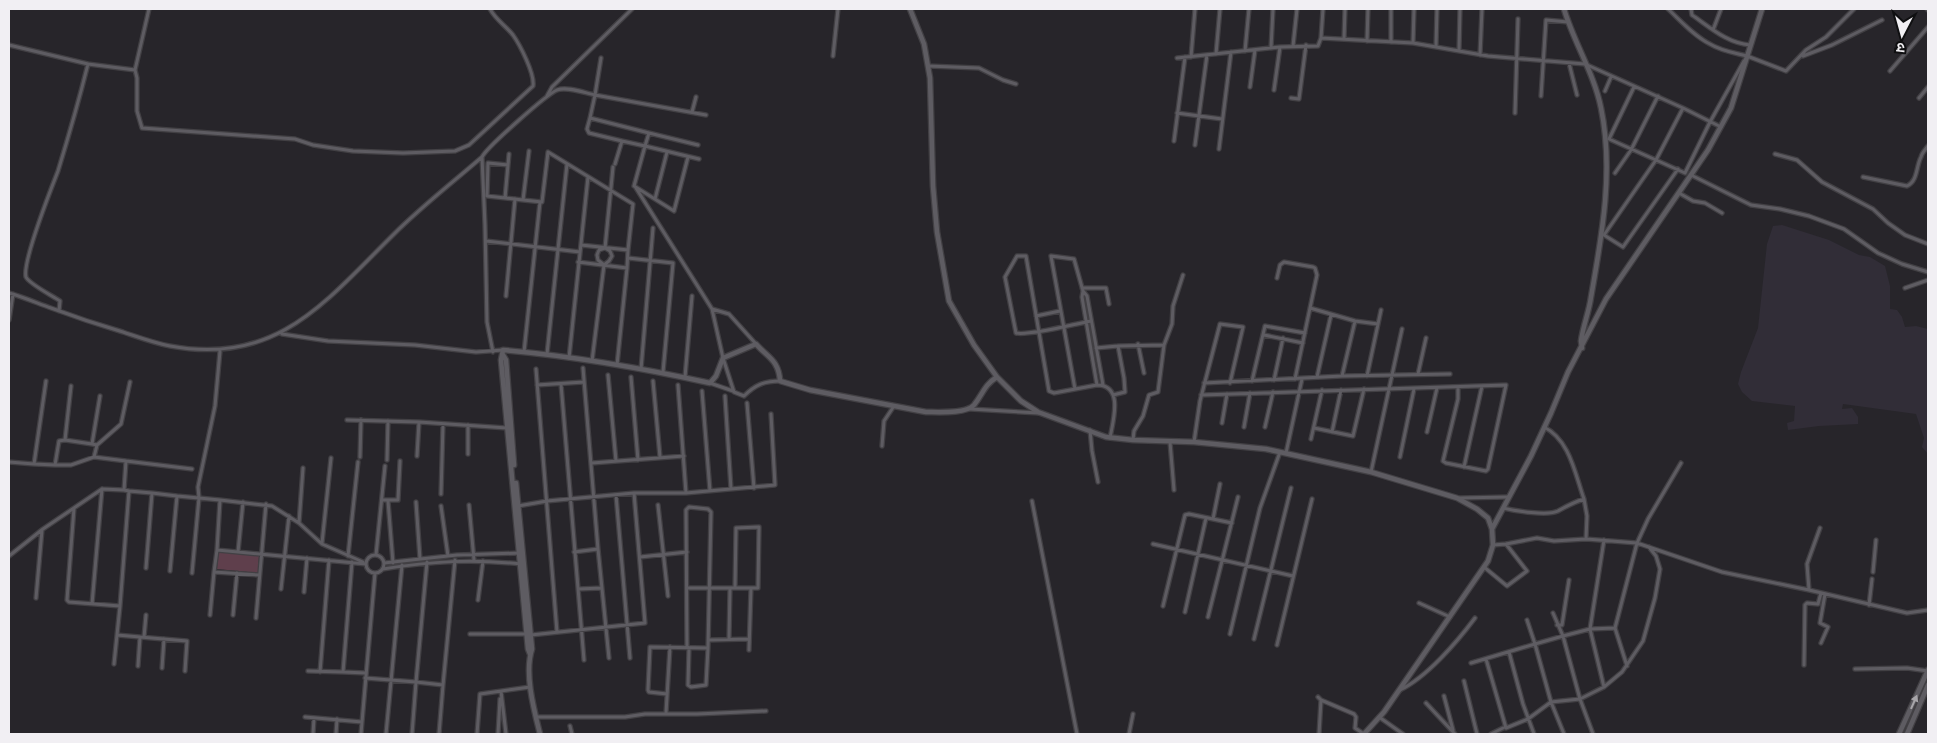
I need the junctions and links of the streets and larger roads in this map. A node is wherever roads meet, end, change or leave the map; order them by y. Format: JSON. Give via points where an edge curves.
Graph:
{"nodes":[{"id":1,"x":149,"y":9,"type":"edge"},
{"id":2,"x":490,"y":9,"type":"edge"},
{"id":3,"x":632,"y":9,"type":"edge"},
{"id":4,"x":838,"y":9,"type":"edge"},
{"id":5,"x":910,"y":9,"type":"edge"},
{"id":6,"x":1195,"y":9,"type":"edge"},
{"id":7,"x":1220,"y":9,"type":"edge"},
{"id":8,"x":1248,"y":9,"type":"edge"},
{"id":9,"x":1274,"y":9,"type":"edge"},
{"id":10,"x":1297,"y":9,"type":"edge"},
{"id":11,"x":1323,"y":9,"type":"edge"},
{"id":12,"x":1345,"y":9,"type":"edge"},
{"id":13,"x":1368,"y":9,"type":"edge"},
{"id":14,"x":1391,"y":9,"type":"edge"},
{"id":15,"x":1414,"y":9,"type":"edge"},
{"id":16,"x":1437,"y":9,"type":"edge"},
{"id":17,"x":1460,"y":9,"type":"edge"},
{"id":18,"x":1482,"y":9,"type":"edge"},
{"id":19,"x":1564,"y":9,"type":"edge"},
{"id":20,"x":1668,"y":9,"type":"edge"},
{"id":21,"x":1691,"y":9,"type":"edge"},
{"id":22,"x":1720,"y":9,"type":"edge"},
{"id":23,"x":1762,"y":9,"type":"edge"},
{"id":24,"x":1854,"y":9,"type":"edge"},
{"id":25,"x":1518,"y":19,"type":"dead end"},
{"id":26,"x":1882,"y":20,"type":"dead end"},
{"id":27,"x":1568,"y":22,"type":"junction"},
{"id":28,"x":1928,"y":27,"type":"edge"},
{"id":29,"x":1713,"y":30,"type":"junction"},
{"id":30,"x":1321,"y":38,"type":"junction"},
{"id":31,"x":1344,"y":39,"type":"junction"},
{"id":32,"x":1367,"y":40,"type":"junction"},
{"id":33,"x":1390,"y":42,"type":"junction"},
{"id":34,"x":1413,"y":43,"type":"junction"},
{"id":35,"x":9,"y":45,"type":"edge"},
{"id":36,"x":1293,"y":46,"type":"junction"},
{"id":37,"x":1306,"y":46,"type":"junction"},
{"id":38,"x":1436,"y":46,"type":"junction"},
{"id":39,"x":1280,"y":47,"type":"junction"},
{"id":40,"x":1271,"y":48,"type":"junction"},
{"id":41,"x":1255,"y":50,"type":"junction"},
{"id":42,"x":1458,"y":50,"type":"junction"},
{"id":43,"x":1245,"y":51,"type":"junction"},
{"id":44,"x":1749,"y":51,"type":"junction"},
{"id":45,"x":1231,"y":52,"type":"junction"},
{"id":46,"x":1216,"y":54,"type":"junction"},
{"id":47,"x":1207,"y":55,"type":"junction"},
{"id":48,"x":1480,"y":55,"type":"junction"},
{"id":49,"x":833,"y":56,"type":"dead end"},
{"id":50,"x":1802,"y":56,"type":"junction"},
{"id":51,"x":1185,"y":57,"type":"junction"},
{"id":52,"x":1191,"y":57,"type":"junction"},
{"id":53,"x":601,"y":58,"type":"dead end"},
{"id":54,"x":1177,"y":58,"type":"dead end"},
{"id":55,"x":1516,"y":58,"type":"junction"},
{"id":56,"x":1542,"y":61,"type":"junction"},
{"id":57,"x":1569,"y":63,"type":"junction"},
{"id":58,"x":88,"y":64,"type":"junction"},
{"id":59,"x":1585,"y":64,"type":"junction"},
{"id":60,"x":928,"y":66,"type":"junction"},
{"id":61,"x":135,"y":70,"type":"junction"},
{"id":62,"x":1890,"y":71,"type":"dead end"},
{"id":63,"x":1610,"y":77,"type":"junction"},
{"id":64,"x":1016,"y":84,"type":"dead end"},
{"id":65,"x":1250,"y":87,"type":"dead end"},
{"id":66,"x":1634,"y":87,"type":"junction"},
{"id":67,"x":1928,"y":87,"type":"edge"},
{"id":68,"x":1274,"y":90,"type":"dead end"},
{"id":69,"x":1604,"y":91,"type":"dead end"},
{"id":70,"x":595,"y":95,"type":"junction"},
{"id":71,"x":1577,"y":95,"type":"dead end"},
{"id":72,"x":1541,"y":96,"type":"dead end"},
{"id":73,"x":1658,"y":96,"type":"junction"},
{"id":74,"x":547,"y":97,"type":"junction"},
{"id":75,"x":696,"y":97,"type":"dead end"},
{"id":76,"x":1291,"y":98,"type":"dead end"},
{"id":77,"x":1919,"y":98,"type":"dead end"},
{"id":78,"x":1683,"y":108,"type":"junction"},
{"id":79,"x":692,"y":112,"type":"junction"},
{"id":80,"x":1177,"y":113,"type":"junction"},
{"id":81,"x":1515,"y":113,"type":"dead end"},
{"id":82,"x":706,"y":115,"type":"dead end"},
{"id":83,"x":1199,"y":116,"type":"junction"},
{"id":84,"x":590,"y":118,"type":"junction"},
{"id":85,"x":1222,"y":119,"type":"junction"},
{"id":86,"x":1710,"y":122,"type":"junction"},
{"id":87,"x":1721,"y":127,"type":"junction"},
{"id":88,"x":649,"y":133,"type":"junction"},
{"id":89,"x":622,"y":141,"type":"junction"},
{"id":90,"x":1174,"y":141,"type":"dead end"},
{"id":91,"x":698,"y":145,"type":"dead end"},
{"id":92,"x":1195,"y":145,"type":"dead end"},
{"id":93,"x":645,"y":146,"type":"junction"},
{"id":94,"x":1928,"y":146,"type":"edge"},
{"id":95,"x":1218,"y":150,"type":"dead end"},
{"id":96,"x":1632,"y":150,"type":"junction"},
{"id":97,"x":529,"y":151,"type":"dead end"},
{"id":98,"x":667,"y":152,"type":"junction"},
{"id":99,"x":509,"y":154,"type":"dead end"},
{"id":100,"x":1775,"y":154,"type":"dead end"},
{"id":101,"x":482,"y":157,"type":"junction"},
{"id":102,"x":688,"y":157,"type":"junction"},
{"id":103,"x":698,"y":159,"type":"dead end"},
{"id":104,"x":1656,"y":160,"type":"junction"},
{"id":105,"x":567,"y":164,"type":"junction"},
{"id":106,"x":508,"y":165,"type":"junction"},
{"id":107,"x":1678,"y":169,"type":"junction"},
{"id":108,"x":1615,"y":173,"type":"dead end"},
{"id":109,"x":1691,"y":175,"type":"junction"},
{"id":110,"x":588,"y":177,"type":"junction"},
{"id":111,"x":1863,"y":177,"type":"dead end"},
{"id":112,"x":634,"y":186,"type":"junction"},
{"id":113,"x":611,"y":190,"type":"junction"},
{"id":114,"x":1679,"y":193,"type":"junction"},
{"id":115,"x":505,"y":198,"type":"junction"},
{"id":116,"x":515,"y":199,"type":"junction"},
{"id":117,"x":656,"y":199,"type":"junction"},
{"id":118,"x":523,"y":200,"type":"junction"},
{"id":119,"x":540,"y":202,"type":"junction"},
{"id":120,"x":1722,"y":213,"type":"dead end"},
{"id":121,"x":653,"y":228,"type":"dead end"},
{"id":122,"x":486,"y":241,"type":"junction"},
{"id":123,"x":510,"y":244,"type":"junction"},
{"id":124,"x":1928,"y":244,"type":"edge"},
{"id":125,"x":581,"y":245,"type":"junction"},
{"id":126,"x":535,"y":247,"type":"junction"},
{"id":127,"x":605,"y":248,"type":"junction"},
{"id":128,"x":557,"y":250,"type":"junction"},
{"id":129,"x":628,"y":250,"type":"junction"},
{"id":130,"x":580,"y":252,"type":"junction"},
{"id":131,"x":628,"y":258,"type":"junction"},
{"id":132,"x":649,"y":260,"type":"junction"},
{"id":133,"x":578,"y":262,"type":"junction"},
{"id":134,"x":604,"y":265,"type":"junction"},
{"id":135,"x":627,"y":268,"type":"junction"},
{"id":136,"x":1928,"y":272,"type":"edge"},
{"id":137,"x":1183,"y":275,"type":"dead end"},
{"id":138,"x":1277,"y":278,"type":"dead end"},
{"id":139,"x":1928,"y":280,"type":"edge"},
{"id":140,"x":1905,"y":288,"type":"dead end"},
{"id":141,"x":1083,"y":289,"type":"junction"},
{"id":142,"x":11,"y":294,"type":"edge"},
{"id":143,"x":506,"y":296,"type":"dead end"},
{"id":144,"x":692,"y":296,"type":"dead end"},
{"id":145,"x":1109,"y":304,"type":"dead end"},
{"id":146,"x":1310,"y":308,"type":"junction"},
{"id":147,"x":712,"y":309,"type":"junction"},
{"id":148,"x":59,"y":310,"type":"junction"},
{"id":149,"x":1382,"y":310,"type":"dead end"},
{"id":150,"x":1060,"y":311,"type":"junction"},
{"id":151,"x":1331,"y":314,"type":"junction"},
{"id":152,"x":1036,"y":316,"type":"junction"},
{"id":153,"x":9,"y":320,"type":"edge"},
{"id":154,"x":1091,"y":321,"type":"junction"},
{"id":155,"x":1086,"y":322,"type":"junction"},
{"id":156,"x":1355,"y":322,"type":"junction"},
{"id":157,"x":1378,"y":324,"type":"junction"},
{"id":158,"x":1062,"y":326,"type":"junction"},
{"id":159,"x":1402,"y":329,"type":"dead end"},
{"id":160,"x":1039,"y":330,"type":"junction"},
{"id":161,"x":281,"y":334,"type":"junction"},
{"id":162,"x":1305,"y":334,"type":"junction"},
{"id":163,"x":1264,"y":335,"type":"junction"},
{"id":164,"x":1283,"y":338,"type":"junction"},
{"id":165,"x":1426,"y":338,"type":"dead end"},
{"id":166,"x":1303,"y":343,"type":"junction"},
{"id":167,"x":756,"y":344,"type":"junction"},
{"id":168,"x":1138,"y":344,"type":"junction"},
{"id":169,"x":1164,"y":345,"type":"junction"},
{"id":170,"x":1118,"y":346,"type":"junction"},
{"id":171,"x":1096,"y":348,"type":"junction"},
{"id":172,"x":1582,"y":348,"type":"junction"},
{"id":173,"x":220,"y":351,"type":"junction"},
{"id":174,"x":493,"y":352,"type":"junction"},
{"id":175,"x":503,"y":352,"type":"junction"},
{"id":176,"x":524,"y":352,"type":"junction"},
{"id":177,"x":547,"y":355,"type":"junction"},
{"id":178,"x":569,"y":358,"type":"junction"},
{"id":179,"x":723,"y":358,"type":"junction"},
{"id":180,"x":592,"y":361,"type":"junction"},
{"id":181,"x":617,"y":365,"type":"junction"},
{"id":182,"x":583,"y":368,"type":"dead end"},
{"id":183,"x":640,"y":368,"type":"junction"},
{"id":184,"x":536,"y":369,"type":"dead end"},
{"id":185,"x":663,"y":372,"type":"junction"},
{"id":186,"x":1144,"y":373,"type":"dead end"},
{"id":187,"x":1418,"y":374,"type":"junction"},
{"id":188,"x":1450,"y":374,"type":"dead end"},
{"id":189,"x":1392,"y":375,"type":"junction"},
{"id":190,"x":608,"y":376,"type":"dead end"},
{"id":191,"x":1342,"y":376,"type":"junction"},
{"id":192,"x":1367,"y":376,"type":"junction"},
{"id":193,"x":631,"y":377,"type":"dead end"},
{"id":194,"x":685,"y":377,"type":"junction"},
{"id":195,"x":997,"y":377,"type":"junction"},
{"id":196,"x":1317,"y":378,"type":"junction"},
{"id":197,"x":1295,"y":379,"type":"junction"},
{"id":198,"x":1302,"y":379,"type":"junction"},
{"id":199,"x":653,"y":380,"type":"dead end"},
{"id":200,"x":1274,"y":380,"type":"junction"},
{"id":201,"x":46,"y":381,"type":"dead end"},
{"id":202,"x":780,"y":381,"type":"junction"},
{"id":203,"x":1252,"y":381,"type":"junction"},
{"id":204,"x":130,"y":382,"type":"dead end"},
{"id":205,"x":584,"y":382,"type":"junction"},
{"id":206,"x":1204,"y":383,"type":"junction"},
{"id":207,"x":1230,"y":383,"type":"junction"},
{"id":208,"x":561,"y":384,"type":"junction"},
{"id":209,"x":710,"y":384,"type":"junction"},
{"id":210,"x":678,"y":385,"type":"dead end"},
{"id":211,"x":1096,"y":385,"type":"junction"},
{"id":212,"x":1103,"y":385,"type":"junction"},
{"id":213,"x":72,"y":386,"type":"dead end"},
{"id":214,"x":538,"y":386,"type":"junction"},
{"id":215,"x":1482,"y":386,"type":"junction"},
{"id":216,"x":1458,"y":387,"type":"junction"},
{"id":217,"x":1389,"y":388,"type":"junction"},
{"id":218,"x":1437,"y":388,"type":"junction"},
{"id":219,"x":1075,"y":389,"type":"junction"},
{"id":220,"x":1364,"y":389,"type":"junction"},
{"id":221,"x":1414,"y":389,"type":"junction"},
{"id":222,"x":1322,"y":390,"type":"junction"},
{"id":223,"x":1341,"y":390,"type":"junction"},
{"id":224,"x":702,"y":391,"type":"dead end"},
{"id":225,"x":734,"y":392,"type":"junction"},
{"id":226,"x":1272,"y":392,"type":"junction"},
{"id":227,"x":1299,"y":392,"type":"junction"},
{"id":228,"x":1250,"y":393,"type":"junction"},
{"id":229,"x":1227,"y":394,"type":"junction"},
{"id":230,"x":1113,"y":395,"type":"junction"},
{"id":231,"x":1201,"y":395,"type":"junction"},
{"id":232,"x":100,"y":396,"type":"dead end"},
{"id":233,"x":725,"y":396,"type":"dead end"},
{"id":234,"x":747,"y":403,"type":"dead end"},
{"id":235,"x":894,"y":405,"type":"junction"},
{"id":236,"x":970,"y":408,"type":"junction"},
{"id":237,"x":1039,"y":413,"type":"junction"},
{"id":238,"x":771,"y":414,"type":"dead end"},
{"id":239,"x":347,"y":420,"type":"dead end"},
{"id":240,"x":361,"y":420,"type":"junction"},
{"id":241,"x":388,"y":421,"type":"junction"},
{"id":242,"x":419,"y":422,"type":"junction"},
{"id":243,"x":1222,"y":423,"type":"dead end"},
{"id":244,"x":443,"y":424,"type":"junction"},
{"id":245,"x":468,"y":426,"type":"junction"},
{"id":246,"x":1244,"y":427,"type":"dead end"},
{"id":247,"x":1544,"y":427,"type":"junction"},
{"id":248,"x":507,"y":428,"type":"junction"},
{"id":249,"x":1265,"y":428,"type":"dead end"},
{"id":250,"x":1314,"y":428,"type":"junction"},
{"id":251,"x":1090,"y":430,"type":"junction"},
{"id":252,"x":1332,"y":432,"type":"junction"},
{"id":253,"x":1428,"y":432,"type":"dead end"},
{"id":254,"x":1108,"y":437,"type":"junction"},
{"id":255,"x":1311,"y":439,"type":"dead end"},
{"id":256,"x":65,"y":440,"type":"junction"},
{"id":257,"x":1133,"y":440,"type":"junction"},
{"id":258,"x":1170,"y":442,"type":"junction"},
{"id":259,"x":1194,"y":442,"type":"junction"},
{"id":260,"x":95,"y":444,"type":"junction"},
{"id":261,"x":882,"y":446,"type":"dead end"},
{"id":262,"x":1280,"y":452,"type":"junction"},
{"id":263,"x":1286,"y":453,"type":"junction"},
{"id":264,"x":468,"y":454,"type":"dead end"},
{"id":265,"x":417,"y":456,"type":"dead end"},
{"id":266,"x":684,"y":456,"type":"junction"},
{"id":267,"x":94,"y":457,"type":"junction"},
{"id":268,"x":360,"y":457,"type":"dead end"},
{"id":269,"x":660,"y":457,"type":"junction"},
{"id":270,"x":331,"y":458,"type":"dead end"},
{"id":271,"x":1400,"y":458,"type":"dead end"},
{"id":272,"x":387,"y":460,"type":"dead end"},
{"id":273,"x":638,"y":460,"type":"junction"},
{"id":274,"x":126,"y":461,"type":"junction"},
{"id":275,"x":400,"y":461,"type":"dead end"},
{"id":276,"x":616,"y":461,"type":"junction"},
{"id":277,"x":9,"y":462,"type":"edge"},
{"id":278,"x":358,"y":462,"type":"dead end"},
{"id":279,"x":1681,"y":462,"type":"dead end"},
{"id":280,"x":592,"y":463,"type":"junction"},
{"id":281,"x":34,"y":464,"type":"junction"},
{"id":282,"x":55,"y":465,"type":"junction"},
{"id":283,"x":385,"y":466,"type":"dead end"},
{"id":284,"x":1464,"y":467,"type":"junction"},
{"id":285,"x":303,"y":468,"type":"dead end"},
{"id":286,"x":192,"y":469,"type":"dead end"},
{"id":287,"x":1371,"y":472,"type":"junction"},
{"id":288,"x":1098,"y":482,"type":"dead end"},
{"id":289,"x":1220,"y":484,"type":"dead end"},
{"id":290,"x":754,"y":488,"type":"junction"},
{"id":291,"x":1291,"y":488,"type":"dead end"},
{"id":292,"x":102,"y":489,"type":"junction"},
{"id":293,"x":731,"y":489,"type":"junction"},
{"id":294,"x":124,"y":490,"type":"junction"},
{"id":295,"x":1174,"y":490,"type":"dead end"},
{"id":296,"x":129,"y":491,"type":"junction"},
{"id":297,"x":710,"y":491,"type":"junction"},
{"id":298,"x":152,"y":493,"type":"junction"},
{"id":299,"x":634,"y":493,"type":"junction"},
{"id":300,"x":686,"y":493,"type":"junction"},
{"id":301,"x":441,"y":494,"type":"dead end"},
{"id":302,"x":616,"y":495,"type":"junction"},
{"id":303,"x":177,"y":496,"type":"junction"},
{"id":304,"x":595,"y":496,"type":"junction"},
{"id":305,"x":1238,"y":497,"type":"dead end"},
{"id":306,"x":1508,"y":497,"type":"junction"},
{"id":307,"x":198,"y":498,"type":"junction"},
{"id":308,"x":571,"y":498,"type":"junction"},
{"id":309,"x":1457,"y":498,"type":"junction"},
{"id":310,"x":1584,"y":498,"type":"junction"},
{"id":311,"x":1312,"y":499,"type":"dead end"},
{"id":312,"x":220,"y":500,"type":"junction"},
{"id":313,"x":382,"y":500,"type":"junction"},
{"id":314,"x":388,"y":501,"type":"junction"},
{"id":315,"x":547,"y":501,"type":"junction"},
{"id":316,"x":1032,"y":501,"type":"dead end"},
{"id":317,"x":243,"y":502,"type":"junction"},
{"id":318,"x":416,"y":502,"type":"dead end"},
{"id":319,"x":266,"y":504,"type":"junction"},
{"id":320,"x":469,"y":505,"type":"dead end"},
{"id":321,"x":658,"y":505,"type":"dead end"},
{"id":322,"x":441,"y":506,"type":"dead end"},
{"id":323,"x":516,"y":506,"type":"junction"},
{"id":324,"x":74,"y":508,"type":"junction"},
{"id":325,"x":1502,"y":508,"type":"junction"},
{"id":326,"x":289,"y":516,"type":"junction"},
{"id":327,"x":1206,"y":518,"type":"junction"},
{"id":328,"x":1213,"y":519,"type":"junction"},
{"id":329,"x":299,"y":523,"type":"junction"},
{"id":330,"x":1232,"y":523,"type":"junction"},
{"id":331,"x":1820,"y":528,"type":"dead end"},
{"id":332,"x":42,"y":529,"type":"junction"},
{"id":333,"x":1492,"y":529,"type":"junction"},
{"id":334,"x":1586,"y":539,"type":"junction"},
{"id":335,"x":1604,"y":540,"type":"junction"},
{"id":336,"x":1876,"y":540,"type":"dead end"},
{"id":337,"x":1637,"y":543,"type":"junction"},
{"id":338,"x":322,"y":544,"type":"junction"},
{"id":339,"x":1153,"y":544,"type":"dead end"},
{"id":340,"x":1506,"y":544,"type":"junction"},
{"id":341,"x":1493,"y":545,"type":"junction"},
{"id":342,"x":1649,"y":547,"type":"junction"},
{"id":343,"x":598,"y":549,"type":"junction"},
{"id":344,"x":1176,"y":549,"type":"junction"},
{"id":345,"x":217,"y":550,"type":"junction"},
{"id":346,"x":238,"y":552,"type":"junction"},
{"id":347,"x":574,"y":552,"type":"junction"},
{"id":348,"x":687,"y":552,"type":"junction"},
{"id":349,"x":521,"y":553,"type":"junction"},
{"id":350,"x":261,"y":554,"type":"junction"},
{"id":351,"x":474,"y":554,"type":"junction"},
{"id":352,"x":1198,"y":554,"type":"junction"},
{"id":353,"x":376,"y":555,"type":"junction"},
{"id":354,"x":664,"y":555,"type":"junction"},
{"id":355,"x":9,"y":556,"type":"edge"},
{"id":356,"x":284,"y":556,"type":"junction"},
{"id":357,"x":348,"y":556,"type":"junction"},
{"id":358,"x":448,"y":556,"type":"junction"},
{"id":359,"x":307,"y":558,"type":"junction"},
{"id":360,"x":640,"y":558,"type":"junction"},
{"id":361,"x":420,"y":559,"type":"junction"},
{"id":362,"x":329,"y":560,"type":"junction"},
{"id":363,"x":455,"y":560,"type":"junction"},
{"id":364,"x":474,"y":560,"type":"junction"},
{"id":365,"x":1222,"y":560,"type":"junction"},
{"id":366,"x":483,"y":561,"type":"junction"},
{"id":367,"x":352,"y":562,"type":"junction"},
{"id":368,"x":427,"y":562,"type":"junction"},
{"id":369,"x":384,"y":563,"type":"junction"},
{"id":370,"x":393,"y":563,"type":"junction"},
{"id":371,"x":366,"y":564,"type":"junction"},
{"id":372,"x":522,"y":564,"type":"junction"},
{"id":373,"x":1246,"y":565,"type":"junction"},
{"id":374,"x":402,"y":566,"type":"junction"},
{"id":375,"x":1484,"y":567,"type":"junction"},
{"id":376,"x":146,"y":568,"type":"dead end"},
{"id":377,"x":383,"y":568,"type":"junction"},
{"id":378,"x":170,"y":571,"type":"dead end"},
{"id":379,"x":1270,"y":571,"type":"junction"},
{"id":380,"x":214,"y":572,"type":"junction"},
{"id":381,"x":1873,"y":572,"type":"dead end"},
{"id":382,"x":192,"y":573,"type":"dead end"},
{"id":383,"x":237,"y":573,"type":"junction"},
{"id":384,"x":375,"y":574,"type":"junction"},
{"id":385,"x":260,"y":575,"type":"junction"},
{"id":386,"x":1293,"y":576,"type":"junction"},
{"id":387,"x":1872,"y":579,"type":"dead end"},
{"id":388,"x":1569,"y":580,"type":"dead end"},
{"id":389,"x":602,"y":588,"type":"junction"},
{"id":390,"x":688,"y":588,"type":"junction"},
{"id":391,"x":710,"y":588,"type":"junction"},
{"id":392,"x":730,"y":588,"type":"junction"},
{"id":393,"x":735,"y":588,"type":"junction"},
{"id":394,"x":751,"y":588,"type":"junction"},
{"id":395,"x":281,"y":589,"type":"dead end"},
{"id":396,"x":578,"y":589,"type":"junction"},
{"id":397,"x":1809,"y":590,"type":"junction"},
{"id":398,"x":304,"y":592,"type":"dead end"},
{"id":399,"x":1821,"y":593,"type":"junction"},
{"id":400,"x":1826,"y":594,"type":"junction"},
{"id":401,"x":668,"y":596,"type":"dead end"},
{"id":402,"x":36,"y":598,"type":"dead end"},
{"id":403,"x":478,"y":600,"type":"dead end"},
{"id":404,"x":1419,"y":603,"type":"dead end"},
{"id":405,"x":92,"y":604,"type":"junction"},
{"id":406,"x":1820,"y":604,"type":"junction"},
{"id":407,"x":1869,"y":605,"type":"junction"},
{"id":408,"x":120,"y":606,"type":"junction"},
{"id":409,"x":1163,"y":606,"type":"dead end"},
{"id":410,"x":1928,"y":610,"type":"edge"},
{"id":411,"x":1185,"y":612,"type":"dead end"},
{"id":412,"x":1553,"y":613,"type":"dead end"},
{"id":413,"x":210,"y":614,"type":"dead end"},
{"id":414,"x":232,"y":615,"type":"dead end"},
{"id":415,"x":146,"y":616,"type":"dead end"},
{"id":416,"x":1208,"y":617,"type":"dead end"},
{"id":417,"x":1450,"y":617,"type":"junction"},
{"id":418,"x":256,"y":618,"type":"dead end"},
{"id":419,"x":1475,"y":618,"type":"dead end"},
{"id":420,"x":1527,"y":620,"type":"dead end"},
{"id":421,"x":627,"y":625,"type":"junction"},
{"id":422,"x":1557,"y":625,"type":"junction"},
{"id":423,"x":606,"y":627,"type":"junction"},
{"id":424,"x":1615,"y":628,"type":"junction"},
{"id":425,"x":1590,"y":629,"type":"junction"},
{"id":426,"x":582,"y":630,"type":"junction"},
{"id":427,"x":557,"y":632,"type":"junction"},
{"id":428,"x":470,"y":634,"type":"dead end"},
{"id":429,"x":1230,"y":634,"type":"dead end"},
{"id":430,"x":117,"y":635,"type":"junction"},
{"id":431,"x":529,"y":635,"type":"junction"},
{"id":432,"x":1563,"y":636,"type":"junction"},
{"id":433,"x":142,"y":637,"type":"junction"},
{"id":434,"x":164,"y":639,"type":"junction"},
{"id":435,"x":729,"y":639,"type":"junction"},
{"id":436,"x":749,"y":639,"type":"junction"},
{"id":437,"x":1254,"y":639,"type":"dead end"},
{"id":438,"x":709,"y":640,"type":"junction"},
{"id":439,"x":1821,"y":643,"type":"dead end"},
{"id":440,"x":1535,"y":644,"type":"junction"},
{"id":441,"x":1277,"y":645,"type":"dead end"},
{"id":442,"x":670,"y":647,"type":"junction"},
{"id":443,"x":688,"y":648,"type":"junction"},
{"id":444,"x":708,"y":648,"type":"junction"},
{"id":445,"x":749,"y":650,"type":"dead end"},
{"id":446,"x":1509,"y":652,"type":"junction"},
{"id":447,"x":609,"y":658,"type":"dead end"},
{"id":448,"x":630,"y":658,"type":"dead end"},
{"id":449,"x":1486,"y":659,"type":"junction"},
{"id":450,"x":584,"y":660,"type":"dead end"},
{"id":451,"x":1471,"y":663,"type":"dead end"},
{"id":452,"x":114,"y":664,"type":"dead end"},
{"id":453,"x":1804,"y":665,"type":"dead end"},
{"id":454,"x":138,"y":666,"type":"dead end"},
{"id":455,"x":1627,"y":666,"type":"junction"},
{"id":456,"x":162,"y":668,"type":"dead end"},
{"id":457,"x":1855,"y":669,"type":"dead end"},
{"id":458,"x":185,"y":671,"type":"dead end"},
{"id":459,"x":308,"y":671,"type":"dead end"},
{"id":460,"x":1928,"y":671,"type":"edge"},
{"id":461,"x":320,"y":672,"type":"junction"},
{"id":462,"x":343,"y":672,"type":"junction"},
{"id":463,"x":366,"y":676,"type":"junction"},
{"id":464,"x":391,"y":680,"type":"junction"},
{"id":465,"x":1464,"y":681,"type":"dead end"},
{"id":466,"x":416,"y":682,"type":"junction"},
{"id":467,"x":443,"y":684,"type":"junction"},
{"id":468,"x":1928,"y":685,"type":"edge"},
{"id":469,"x":530,"y":687,"type":"junction"},
{"id":470,"x":1604,"y":687,"type":"junction"},
{"id":471,"x":501,"y":691,"type":"junction"},
{"id":472,"x":1399,"y":691,"type":"junction"},
{"id":473,"x":667,"y":694,"type":"junction"},
{"id":474,"x":1444,"y":696,"type":"dead end"},
{"id":475,"x":1318,"y":697,"type":"dead end"},
{"id":476,"x":1580,"y":699,"type":"junction"},
{"id":477,"x":1322,"y":700,"type":"junction"},
{"id":478,"x":1551,"y":702,"type":"junction"},
{"id":479,"x":1426,"y":703,"type":"dead end"},
{"id":480,"x":766,"y":712,"type":"dead end"},
{"id":481,"x":666,"y":713,"type":"junction"},
{"id":482,"x":1133,"y":714,"type":"dead end"},
{"id":483,"x":305,"y":717,"type":"dead end"},
{"id":484,"x":536,"y":717,"type":"junction"},
{"id":485,"x":1379,"y":717,"type":"junction"},
{"id":486,"x":314,"y":718,"type":"junction"},
{"id":487,"x":1528,"y":719,"type":"junction"},
{"id":488,"x":338,"y":720,"type":"junction"},
{"id":489,"x":362,"y":722,"type":"junction"},
{"id":490,"x":570,"y":726,"type":"dead end"},
{"id":491,"x":1505,"y":728,"type":"junction"},
{"id":492,"x":1454,"y":732,"type":"edge"},
{"id":493,"x":313,"y":734,"type":"edge"},
{"id":494,"x":336,"y":734,"type":"edge"},
{"id":495,"x":361,"y":734,"type":"edge"},
{"id":496,"x":386,"y":734,"type":"edge"},
{"id":497,"x":412,"y":734,"type":"edge"},
{"id":498,"x":439,"y":734,"type":"edge"},
{"id":499,"x":477,"y":734,"type":"edge"},
{"id":500,"x":498,"y":734,"type":"edge"},
{"id":501,"x":506,"y":734,"type":"edge"},
{"id":502,"x":540,"y":734,"type":"edge"},
{"id":503,"x":572,"y":734,"type":"edge"},
{"id":504,"x":1077,"y":734,"type":"edge"},
{"id":505,"x":1129,"y":734,"type":"edge"},
{"id":506,"x":1319,"y":734,"type":"edge"},
{"id":507,"x":1364,"y":734,"type":"edge"},
{"id":508,"x":1403,"y":734,"type":"edge"},
{"id":509,"x":1478,"y":734,"type":"edge"},
{"id":510,"x":1491,"y":734,"type":"edge"},
{"id":511,"x":1506,"y":734,"type":"edge"},
{"id":512,"x":1534,"y":734,"type":"edge"},
{"id":513,"x":1564,"y":734,"type":"edge"},
{"id":514,"x":1593,"y":734,"type":"edge"},
{"id":515,"x":1899,"y":734,"type":"edge"},
{"id":516,"x":1907,"y":734,"type":"edge"}],
"edges":[{"from":1,"to":61,"type":"street"},
{"from":2,"to":61,"type":"street","via":[[499,23],[514,36],[531,70],[533,86],[469,145],[455,151],[353,151],[295,139],[145,129],[137,111]]},
{"from":3,"to":74,"type":"street","via":[[552,87]]},
{"from":4,"to":49,"type":"street"},
{"from":5,"to":60,"type":"street","via":[[921,34]]},
{"from":6,"to":52,"type":"street"},
{"from":7,"to":46,"type":"street"},
{"from":8,"to":43,"type":"street"},
{"from":9,"to":40,"type":"street"},
{"from":10,"to":36,"type":"street"},
{"from":11,"to":30,"type":"street"},
{"from":12,"to":31,"type":"street"},
{"from":13,"to":32,"type":"street"},
{"from":14,"to":33,"type":"street"},
{"from":15,"to":34,"type":"street"},
{"from":16,"to":38,"type":"street"},
{"from":17,"to":42,"type":"street"},
{"from":18,"to":48,"type":"street"},
{"from":19,"to":27,"type":"street"},
{"from":20,"to":44,"type":"street","via":[[1710,45],[1728,52]]},
{"from":21,"to":29,"type":"street","via":[[1692,15]]},
{"from":22,"to":29,"type":"street"},
{"from":23,"to":44,"type":"street"},
{"from":24,"to":50,"type":"street"},
{"from":25,"to":55,"type":"street"},
{"from":26,"to":50,"type":"street"},
{"from":27,"to":56,"type":"street","via":[[1546,20]]},
{"from":27,"to":59,"type":"street"},
{"from":28,"to":62,"type":"street"},
{"from":29,"to":44,"type":"street"},
{"from":30,"to":31,"type":"street"},
{"from":30,"to":37,"type":"street","via":[[1318,46]]},
{"from":31,"to":32,"type":"street"},
{"from":32,"to":33,"type":"street"},
{"from":33,"to":34,"type":"street"},
{"from":34,"to":38,"type":"street"},
{"from":35,"to":58,"type":"street"},
{"from":36,"to":37,"type":"street"},
{"from":36,"to":39,"type":"street"},
{"from":37,"to":76,"type":"street","via":[[1299,99]]},
{"from":38,"to":42,"type":"street"},
{"from":39,"to":40,"type":"street"},
{"from":39,"to":68,"type":"street"},
{"from":40,"to":41,"type":"street"},
{"from":41,"to":43,"type":"street"},
{"from":41,"to":65,"type":"street"},
{"from":42,"to":48,"type":"street"},
{"from":43,"to":45,"type":"street"},
{"from":44,"to":50,"type":"street","via":[[1786,71]]},
{"from":44,"to":86,"type":"street"},
{"from":44,"to":87,"type":"street","via":[[1731,108]]},
{"from":45,"to":46,"type":"street"},
{"from":45,"to":85,"type":"street"},
{"from":46,"to":47,"type":"street"},
{"from":47,"to":52,"type":"street"},
{"from":47,"to":83,"type":"street"},
{"from":48,"to":55,"type":"street"},
{"from":51,"to":52,"type":"street"},
{"from":51,"to":54,"type":"street"},
{"from":51,"to":80,"type":"street"},
{"from":53,"to":70,"type":"street"},
{"from":55,"to":56,"type":"street"},
{"from":55,"to":81,"type":"street"},
{"from":56,"to":57,"type":"street"},
{"from":56,"to":72,"type":"street"},
{"from":57,"to":59,"type":"street"},
{"from":57,"to":71,"type":"street"},
{"from":58,"to":61,"type":"street"},
{"from":58,"to":148,"type":"street","via":[[26,274],[32,284],[61,302]]},
{"from":59,"to":63,"type":"street"},
{"from":59,"to":172,"type":"street","via":[[1601,109],[1608,181]]},
{"from":60,"to":64,"type":"street","via":[[979,68]]},
{"from":60,"to":195,"type":"street","via":[[937,232],[949,301],[974,346]]},
{"from":63,"to":66,"type":"street"},
{"from":63,"to":69,"type":"street"},
{"from":66,"to":73,"type":"street"},
{"from":66,"to":96,"type":"street","via":[[1609,139]]},
{"from":67,"to":77,"type":"street"},
{"from":70,"to":74,"type":"street","via":[[561,89]]},
{"from":70,"to":79,"type":"street"},
{"from":70,"to":84,"type":"street"},
{"from":73,"to":78,"type":"street"},
{"from":73,"to":96,"type":"street"},
{"from":74,"to":101,"type":"street","via":[[492,144]]},
{"from":75,"to":79,"type":"street"},
{"from":78,"to":86,"type":"street"},
{"from":78,"to":104,"type":"street"},
{"from":79,"to":82,"type":"street"},
{"from":80,"to":83,"type":"street"},
{"from":80,"to":90,"type":"street"},
{"from":83,"to":85,"type":"street"},
{"from":83,"to":92,"type":"street"},
{"from":84,"to":88,"type":"street"},
{"from":84,"to":89,"type":"street","via":[[589,133]]},
{"from":85,"to":95,"type":"street"},
{"from":86,"to":87,"type":"street"},
{"from":86,"to":107,"type":"street","via":[[1685,173]]},
{"from":87,"to":109,"type":"street"},
{"from":88,"to":91,"type":"street"},
{"from":88,"to":93,"type":"street"},
{"from":89,"to":93,"type":"street"},
{"from":89,"to":113,"type":"street","via":[[614,165]]},
{"from":93,"to":98,"type":"street"},
{"from":93,"to":112,"type":"street"},
{"from":94,"to":111,"type":"street","via":[[1910,185]]},
{"from":96,"to":104,"type":"street"},
{"from":96,"to":108,"type":"street"},
{"from":97,"to":118,"type":"street"},
{"from":98,"to":102,"type":"street"},
{"from":98,"to":117,"type":"street"},
{"from":99,"to":106,"type":"street"},
{"from":100,"to":124,"type":"street","via":[[1798,160],[1822,182],[1873,209],[1905,235]]},
{"from":101,"to":122,"type":"street"},
{"from":101,"to":161,"type":"street","via":[[409,220],[329,299]]},
{"from":102,"to":103,"type":"street"},
{"from":102,"to":117,"type":"street","via":[[674,211]]},
{"from":104,"to":107,"type":"street"},
{"from":104,"to":107,"type":"street","via":[[1604,234],[1623,247]]},
{"from":105,"to":110,"type":"street"},
{"from":105,"to":119,"type":"street","via":[[548,152]]},
{"from":105,"to":128,"type":"street"},
{"from":106,"to":115,"type":"street"},
{"from":106,"to":115,"type":"street","via":[[488,163],[487,196]]},
{"from":109,"to":114,"type":"street"},
{"from":109,"to":136,"type":"street","via":[[1751,205],[1809,216],[1844,229],[1878,253]]},
{"from":110,"to":113,"type":"street"},
{"from":110,"to":125,"type":"street"},
{"from":112,"to":117,"type":"street"},
{"from":112,"to":147,"type":"street"},
{"from":113,"to":127,"type":"street"},
{"from":113,"to":129,"type":"street","via":[[633,204]]},
{"from":114,"to":120,"type":"street"},
{"from":114,"to":172,"type":"street","via":[[1606,299]]},
{"from":115,"to":116,"type":"street"},
{"from":116,"to":118,"type":"street"},
{"from":116,"to":123,"type":"street"},
{"from":118,"to":119,"type":"street"},
{"from":119,"to":126,"type":"street"},
{"from":121,"to":132,"type":"street"},
{"from":122,"to":123,"type":"street"},
{"from":122,"to":174,"type":"street","via":[[487,322]]},
{"from":123,"to":126,"type":"street"},
{"from":123,"to":143,"type":"street"},
{"from":125,"to":127,"type":"street"},
{"from":125,"to":130,"type":"street"},
{"from":126,"to":128,"type":"street"},
{"from":126,"to":176,"type":"street"},
{"from":127,"to":129,"type":"street"},
{"from":127,"to":134,"type":"street","via":[[612,256]]},
{"from":127,"to":134,"type":"street","via":[[597,255]]},
{"from":128,"to":130,"type":"street"},
{"from":128,"to":177,"type":"street"},
{"from":129,"to":131,"type":"street"},
{"from":130,"to":133,"type":"street"},
{"from":131,"to":132,"type":"street"},
{"from":131,"to":135,"type":"street"},
{"from":132,"to":183,"type":"street"},
{"from":132,"to":185,"type":"street","via":[[673,263]]},
{"from":133,"to":134,"type":"street"},
{"from":133,"to":178,"type":"street"},
{"from":134,"to":135,"type":"street"},
{"from":134,"to":180,"type":"street"},
{"from":135,"to":181,"type":"street"},
{"from":137,"to":169,"type":"street"},
{"from":138,"to":146,"type":"street","via":[[1284,262],[1316,268]]},
{"from":139,"to":140,"type":"street"},
{"from":141,"to":145,"type":"street","via":[[1106,288]]},
{"from":141,"to":150,"type":"street","via":[[1074,259],[1051,256]]},
{"from":141,"to":154,"type":"street"},
{"from":141,"to":155,"type":"street"},
{"from":142,"to":148,"type":"street"},
{"from":142,"to":153,"type":"street"},
{"from":144,"to":194,"type":"street"},
{"from":146,"to":151,"type":"street"},
{"from":146,"to":162,"type":"street"},
{"from":147,"to":167,"type":"street","via":[[729,314]]},
{"from":147,"to":179,"type":"street"},
{"from":148,"to":173,"type":"street","via":[[169,346]]},
{"from":149,"to":157,"type":"street"},
{"from":150,"to":152,"type":"street"},
{"from":150,"to":158,"type":"street"},
{"from":151,"to":156,"type":"street"},
{"from":151,"to":196,"type":"street"},
{"from":152,"to":160,"type":"street"},
{"from":152,"to":160,"type":"street","via":[[1026,256],[1019,254],[1005,277],[1014,332],[1021,334]]},
{"from":154,"to":155,"type":"street"},
{"from":154,"to":171,"type":"street"},
{"from":155,"to":158,"type":"street"},
{"from":155,"to":211,"type":"street"},
{"from":156,"to":157,"type":"street"},
{"from":156,"to":191,"type":"street"},
{"from":157,"to":192,"type":"street"},
{"from":158,"to":160,"type":"street"},
{"from":158,"to":219,"type":"street"},
{"from":159,"to":189,"type":"street"},
{"from":160,"to":219,"type":"street","via":[[1049,391]]},
{"from":161,"to":173,"type":"street"},
{"from":161,"to":174,"type":"street","via":[[328,341]]},
{"from":162,"to":163,"type":"street","via":[[1265,326]]},
{"from":162,"to":166,"type":"street"},
{"from":163,"to":164,"type":"street"},
{"from":163,"to":203,"type":"street"},
{"from":164,"to":166,"type":"street"},
{"from":164,"to":200,"type":"street"},
{"from":165,"to":187,"type":"street"},
{"from":166,"to":197,"type":"street"},
{"from":167,"to":179,"type":"street"},
{"from":167,"to":202,"type":"street","via":[[772,358]]},
{"from":168,"to":169,"type":"street"},
{"from":168,"to":170,"type":"street"},
{"from":168,"to":186,"type":"street"},
{"from":169,"to":257,"type":"street","via":[[1158,392],[1149,395]]},
{"from":170,"to":171,"type":"street"},
{"from":170,"to":230,"type":"street","via":[[1125,392]]},
{"from":171,"to":212,"type":"street"},
{"from":172,"to":247,"type":"street"},
{"from":173,"to":307,"type":"street","via":[[215,406]]},
{"from":174,"to":175,"type":"street"},
{"from":175,"to":176,"type":"street"},
{"from":175,"to":248,"type":"street"},
{"from":175,"to":323,"type":"street"},
{"from":176,"to":177,"type":"street"},
{"from":177,"to":178,"type":"street"},
{"from":178,"to":180,"type":"street"},
{"from":179,"to":209,"type":"street"},
{"from":179,"to":225,"type":"street"},
{"from":180,"to":181,"type":"street"},
{"from":181,"to":183,"type":"street"},
{"from":182,"to":205,"type":"street"},
{"from":183,"to":185,"type":"street"},
{"from":184,"to":214,"type":"street"},
{"from":185,"to":194,"type":"street"},
{"from":187,"to":188,"type":"street"},
{"from":187,"to":189,"type":"street"},
{"from":189,"to":192,"type":"street"},
{"from":189,"to":217,"type":"street"},
{"from":190,"to":276,"type":"street"},
{"from":191,"to":192,"type":"street"},
{"from":191,"to":196,"type":"street"},
{"from":193,"to":273,"type":"street"},
{"from":194,"to":209,"type":"street"},
{"from":195,"to":236,"type":"street","via":[[988,383]]},
{"from":195,"to":237,"type":"street","via":[[1021,401]]},
{"from":196,"to":198,"type":"street"},
{"from":197,"to":198,"type":"street"},
{"from":197,"to":200,"type":"street"},
{"from":198,"to":227,"type":"street"},
{"from":199,"to":269,"type":"street"},
{"from":200,"to":203,"type":"street"},
{"from":201,"to":281,"type":"street"},
{"from":202,"to":225,"type":"street","via":[[763,382],[744,396]]},
{"from":202,"to":235,"type":"street","via":[[810,390]]},
{"from":203,"to":207,"type":"street"},
{"from":204,"to":260,"type":"street","via":[[121,424]]},
{"from":205,"to":208,"type":"street"},
{"from":205,"to":280,"type":"street"},
{"from":206,"to":207,"type":"street"},
{"from":206,"to":207,"type":"street","via":[[1220,324],[1242,327]]},
{"from":206,"to":231,"type":"street"},
{"from":208,"to":214,"type":"street"},
{"from":208,"to":308,"type":"street"},
{"from":209,"to":225,"type":"street"},
{"from":210,"to":266,"type":"street"},
{"from":211,"to":212,"type":"street"},
{"from":211,"to":219,"type":"street"},
{"from":212,"to":230,"type":"street"},
{"from":213,"to":256,"type":"street"},
{"from":214,"to":315,"type":"street"},
{"from":215,"to":216,"type":"street"},
{"from":215,"to":284,"type":"street"},
{"from":215,"to":284,"type":"street","via":[[1506,385],[1488,469],[1481,471]]},
{"from":216,"to":218,"type":"street"},
{"from":216,"to":284,"type":"street","via":[[1443,461]]},
{"from":217,"to":220,"type":"street"},
{"from":217,"to":221,"type":"street"},
{"from":217,"to":287,"type":"street"},
{"from":218,"to":221,"type":"street"},
{"from":218,"to":253,"type":"street"},
{"from":220,"to":223,"type":"street"},
{"from":220,"to":252,"type":"street","via":[[1353,436]]},
{"from":221,"to":271,"type":"street"},
{"from":222,"to":223,"type":"street"},
{"from":222,"to":227,"type":"street"},
{"from":222,"to":250,"type":"street"},
{"from":223,"to":252,"type":"street"},
{"from":224,"to":297,"type":"street"},
{"from":226,"to":227,"type":"street"},
{"from":226,"to":228,"type":"street"},
{"from":226,"to":249,"type":"street"},
{"from":227,"to":263,"type":"street"},
{"from":228,"to":229,"type":"street"},
{"from":228,"to":246,"type":"street"},
{"from":229,"to":231,"type":"street"},
{"from":229,"to":243,"type":"street"},
{"from":230,"to":254,"type":"street","via":[[1114,409]]},
{"from":231,"to":259,"type":"street"},
{"from":232,"to":260,"type":"street"},
{"from":233,"to":293,"type":"street"},
{"from":234,"to":290,"type":"street"},
{"from":235,"to":236,"type":"street","via":[[926,412]]},
{"from":235,"to":261,"type":"street","via":[[884,422]]},
{"from":236,"to":237,"type":"street"},
{"from":237,"to":251,"type":"street"},
{"from":238,"to":290,"type":"street","via":[[775,485]]},
{"from":239,"to":240,"type":"street"},
{"from":240,"to":241,"type":"street"},
{"from":240,"to":268,"type":"street"},
{"from":241,"to":242,"type":"street"},
{"from":241,"to":272,"type":"street"},
{"from":242,"to":244,"type":"street"},
{"from":242,"to":265,"type":"street"},
{"from":244,"to":245,"type":"street"},
{"from":244,"to":301,"type":"street"},
{"from":245,"to":248,"type":"street"},
{"from":245,"to":264,"type":"street"},
{"from":247,"to":306,"type":"street"},
{"from":247,"to":310,"type":"street","via":[[1553,432],[1565,448]]},
{"from":248,"to":323,"type":"street"},
{"from":250,"to":252,"type":"street"},
{"from":250,"to":255,"type":"street"},
{"from":251,"to":254,"type":"street"},
{"from":251,"to":288,"type":"street"},
{"from":254,"to":257,"type":"street"},
{"from":256,"to":260,"type":"street"},
{"from":256,"to":282,"type":"street","via":[[59,441]]},
{"from":257,"to":258,"type":"street"},
{"from":258,"to":259,"type":"street"},
{"from":258,"to":295,"type":"street"},
{"from":259,"to":262,"type":"street"},
{"from":260,"to":267,"type":"street"},
{"from":262,"to":263,"type":"street"},
{"from":262,"to":373,"type":"street","via":[[1260,508]]},
{"from":263,"to":287,"type":"street"},
{"from":266,"to":269,"type":"street"},
{"from":266,"to":300,"type":"street"},
{"from":267,"to":274,"type":"street"},
{"from":267,"to":282,"type":"street"},
{"from":269,"to":273,"type":"street"},
{"from":270,"to":338,"type":"street"},
{"from":273,"to":276,"type":"street"},
{"from":274,"to":286,"type":"street"},
{"from":274,"to":294,"type":"street"},
{"from":275,"to":314,"type":"street","via":[[398,498],[397,501]]},
{"from":276,"to":280,"type":"street"},
{"from":277,"to":281,"type":"street"},
{"from":278,"to":357,"type":"street"},
{"from":279,"to":337,"type":"street"},
{"from":280,"to":304,"type":"street"},
{"from":281,"to":282,"type":"street"},
{"from":283,"to":313,"type":"street"},
{"from":285,"to":329,"type":"street"},
{"from":287,"to":309,"type":"street"},
{"from":289,"to":328,"type":"street"},
{"from":290,"to":293,"type":"street"},
{"from":291,"to":379,"type":"street"},
{"from":292,"to":294,"type":"street"},
{"from":292,"to":324,"type":"street"},
{"from":292,"to":405,"type":"street"},
{"from":293,"to":297,"type":"street"},
{"from":294,"to":296,"type":"street"},
{"from":296,"to":298,"type":"street"},
{"from":296,"to":408,"type":"street"},
{"from":297,"to":300,"type":"street"},
{"from":298,"to":303,"type":"street"},
{"from":298,"to":376,"type":"street"},
{"from":299,"to":300,"type":"street"},
{"from":299,"to":302,"type":"street"},
{"from":299,"to":360,"type":"street"},
{"from":302,"to":304,"type":"street"},
{"from":302,"to":421,"type":"street"},
{"from":303,"to":307,"type":"street"},
{"from":303,"to":378,"type":"street"},
{"from":304,"to":308,"type":"street"},
{"from":304,"to":343,"type":"street"},
{"from":305,"to":330,"type":"street"},
{"from":306,"to":309,"type":"street"},
{"from":306,"to":325,"type":"street"},
{"from":307,"to":312,"type":"street"},
{"from":307,"to":382,"type":"street"},
{"from":308,"to":315,"type":"street"},
{"from":308,"to":347,"type":"street"},
{"from":309,"to":333,"type":"street","via":[[1488,518]]},
{"from":310,"to":325,"type":"street","via":[[1546,514]]},
{"from":310,"to":334,"type":"street"},
{"from":311,"to":386,"type":"street"},
{"from":312,"to":317,"type":"street"},
{"from":312,"to":345,"type":"street"},
{"from":313,"to":314,"type":"street"},
{"from":313,"to":353,"type":"street"},
{"from":314,"to":370,"type":"street"},
{"from":315,"to":323,"type":"street"},
{"from":315,"to":427,"type":"street"},
{"from":316,"to":504,"type":"street"},
{"from":317,"to":319,"type":"street"},
{"from":317,"to":346,"type":"street"},
{"from":318,"to":361,"type":"street"},
{"from":319,"to":326,"type":"street"},
{"from":319,"to":350,"type":"street"},
{"from":320,"to":351,"type":"street"},
{"from":321,"to":354,"type":"street"},
{"from":322,"to":358,"type":"street"},
{"from":323,"to":349,"type":"street"},
{"from":324,"to":332,"type":"street"},
{"from":324,"to":405,"type":"street","via":[[67,600]]},
{"from":325,"to":333,"type":"street"},
{"from":326,"to":329,"type":"street"},
{"from":326,"to":356,"type":"street"},
{"from":327,"to":328,"type":"street"},
{"from":327,"to":344,"type":"street","via":[[1185,515]]},
{"from":327,"to":352,"type":"street"},
{"from":328,"to":330,"type":"street"},
{"from":329,"to":338,"type":"street"},
{"from":330,"to":365,"type":"street"},
{"from":331,"to":397,"type":"street","via":[[1807,564]]},
{"from":332,"to":355,"type":"street"},
{"from":332,"to":402,"type":"street"},
{"from":333,"to":341,"type":"street"},
{"from":334,"to":335,"type":"street"},
{"from":334,"to":340,"type":"street","via":[[1554,541],[1537,538]]},
{"from":335,"to":337,"type":"street"},
{"from":335,"to":425,"type":"street"},
{"from":336,"to":381,"type":"street"},
{"from":337,"to":342,"type":"street"},
{"from":337,"to":424,"type":"street"},
{"from":338,"to":357,"type":"street"},
{"from":339,"to":344,"type":"street"},
{"from":340,"to":341,"type":"street"},
{"from":340,"to":375,"type":"street","via":[[1527,571],[1507,586]]},
{"from":341,"to":375,"type":"street"},
{"from":342,"to":397,"type":"street","via":[[1722,572]]},
{"from":342,"to":455,"type":"street","via":[[1660,569],[1655,598],[1643,641]]},
{"from":343,"to":347,"type":"street"},
{"from":343,"to":389,"type":"street"},
{"from":344,"to":352,"type":"street"},
{"from":344,"to":409,"type":"street"},
{"from":345,"to":346,"type":"street"},
{"from":345,"to":380,"type":"street"},
{"from":346,"to":350,"type":"street"},
{"from":347,"to":396,"type":"street"},
{"from":348,"to":354,"type":"street"},
{"from":348,"to":390,"type":"street"},
{"from":348,"to":391,"type":"street","via":[[687,508],[711,510]]},
{"from":349,"to":351,"type":"street"},
{"from":349,"to":372,"type":"street"},
{"from":350,"to":356,"type":"street"},
{"from":350,"to":385,"type":"street"},
{"from":351,"to":358,"type":"street"},
{"from":351,"to":364,"type":"street"},
{"from":352,"to":365,"type":"street"},
{"from":352,"to":411,"type":"street"},
{"from":353,"to":369,"type":"street"},
{"from":353,"to":371,"type":"street"},
{"from":354,"to":360,"type":"street"},
{"from":354,"to":401,"type":"street"},
{"from":356,"to":359,"type":"street"},
{"from":356,"to":395,"type":"street"},
{"from":357,"to":371,"type":"street"},
{"from":358,"to":361,"type":"street"},
{"from":359,"to":362,"type":"street"},
{"from":359,"to":398,"type":"street"},
{"from":360,"to":421,"type":"street","via":[[645,623]]},
{"from":361,"to":370,"type":"street"},
{"from":362,"to":367,"type":"street"},
{"from":362,"to":461,"type":"street"},
{"from":363,"to":364,"type":"street"},
{"from":363,"to":368,"type":"street"},
{"from":363,"to":467,"type":"street"},
{"from":364,"to":366,"type":"street"},
{"from":365,"to":373,"type":"street"},
{"from":365,"to":416,"type":"street"},
{"from":366,"to":372,"type":"street"},
{"from":366,"to":403,"type":"street"},
{"from":367,"to":371,"type":"street"},
{"from":367,"to":462,"type":"street"},
{"from":368,"to":374,"type":"street"},
{"from":368,"to":466,"type":"street"},
{"from":369,"to":370,"type":"street"},
{"from":369,"to":377,"type":"street"},
{"from":371,"to":384,"type":"street","via":[[368,571]]},
{"from":372,"to":431,"type":"street"},
{"from":373,"to":379,"type":"street"},
{"from":373,"to":429,"type":"street"},
{"from":374,"to":377,"type":"street"},
{"from":374,"to":464,"type":"street"},
{"from":375,"to":417,"type":"street"},
{"from":377,"to":384,"type":"street"},
{"from":379,"to":386,"type":"street"},
{"from":379,"to":437,"type":"street"},
{"from":380,"to":383,"type":"street"},
{"from":380,"to":413,"type":"street"},
{"from":383,"to":385,"type":"street"},
{"from":383,"to":414,"type":"street"},
{"from":384,"to":463,"type":"street"},
{"from":385,"to":418,"type":"street"},
{"from":386,"to":441,"type":"street"},
{"from":387,"to":407,"type":"street"},
{"from":388,"to":422,"type":"street","via":[[1562,624]]},
{"from":389,"to":396,"type":"street"},
{"from":389,"to":423,"type":"street"},
{"from":390,"to":391,"type":"street"},
{"from":390,"to":443,"type":"street"},
{"from":391,"to":392,"type":"street"},
{"from":391,"to":438,"type":"street"},
{"from":392,"to":393,"type":"street"},
{"from":392,"to":435,"type":"street"},
{"from":393,"to":394,"type":"street"},
{"from":393,"to":394,"type":"street","via":[[736,528],[756,527],[760,529],[759,586]]},
{"from":394,"to":436,"type":"street"},
{"from":396,"to":426,"type":"street"},
{"from":397,"to":399,"type":"street"},
{"from":399,"to":400,"type":"street"},
{"from":399,"to":406,"type":"street"},
{"from":400,"to":406,"type":"street"},
{"from":400,"to":407,"type":"street"},
{"from":404,"to":417,"type":"street"},
{"from":405,"to":408,"type":"street"},
{"from":406,"to":439,"type":"street","via":[[1820,623],[1828,627]]},
{"from":406,"to":453,"type":"street","via":[[1805,605]]},
{"from":407,"to":410,"type":"street","via":[[1907,613]]},
{"from":408,"to":430,"type":"street"},
{"from":412,"to":422,"type":"street"},
{"from":415,"to":433,"type":"street"},
{"from":417,"to":472,"type":"street"},
{"from":419,"to":472,"type":"street","via":[[1457,642],[1413,684]]},
{"from":420,"to":440,"type":"street"},
{"from":421,"to":423,"type":"street"},
{"from":421,"to":448,"type":"street"},
{"from":422,"to":432,"type":"street"},
{"from":423,"to":426,"type":"street"},
{"from":423,"to":447,"type":"street"},
{"from":424,"to":425,"type":"street"},
{"from":424,"to":455,"type":"street"},
{"from":425,"to":432,"type":"street"},
{"from":425,"to":470,"type":"street"},
{"from":426,"to":427,"type":"street"},
{"from":426,"to":450,"type":"street"},
{"from":427,"to":431,"type":"street"},
{"from":428,"to":431,"type":"street"},
{"from":430,"to":433,"type":"street"},
{"from":430,"to":452,"type":"street"},
{"from":431,"to":469,"type":"street","via":[[532,648]]},
{"from":432,"to":440,"type":"street"},
{"from":432,"to":476,"type":"street"},
{"from":433,"to":434,"type":"street"},
{"from":433,"to":454,"type":"street"},
{"from":434,"to":456,"type":"street"},
{"from":434,"to":458,"type":"street","via":[[187,641]]},
{"from":435,"to":436,"type":"street"},
{"from":435,"to":438,"type":"street"},
{"from":436,"to":445,"type":"street"},
{"from":438,"to":444,"type":"street"},
{"from":440,"to":446,"type":"street"},
{"from":440,"to":478,"type":"street"},
{"from":442,"to":443,"type":"street"},
{"from":442,"to":473,"type":"street"},
{"from":442,"to":473,"type":"street","via":[[650,647],[649,692]]},
{"from":443,"to":444,"type":"street"},
{"from":443,"to":444,"type":"street","via":[[688,685],[698,687],[706,685]]},
{"from":446,"to":449,"type":"street"},
{"from":446,"to":487,"type":"street"},
{"from":449,"to":451,"type":"street"},
{"from":449,"to":491,"type":"street"},
{"from":455,"to":470,"type":"street"},
{"from":457,"to":460,"type":"street"},
{"from":459,"to":461,"type":"street"},
{"from":515,"to":460,"type":"street","one_way":true},
{"from":461,"to":462,"type":"street"},
{"from":462,"to":463,"type":"street"},
{"from":463,"to":464,"type":"street"},
{"from":463,"to":489,"type":"street"},
{"from":464,"to":466,"type":"street"},
{"from":464,"to":496,"type":"street"},
{"from":465,"to":509,"type":"street"},
{"from":466,"to":467,"type":"street"},
{"from":466,"to":497,"type":"street"},
{"from":467,"to":498,"type":"street"},
{"from":468,"to":516,"type":"street"},
{"from":469,"to":471,"type":"street"},
{"from":469,"to":484,"type":"street"},
{"from":470,"to":476,"type":"street"},
{"from":471,"to":499,"type":"street","via":[[480,694]]},
{"from":471,"to":500,"type":"street"},
{"from":471,"to":501,"type":"street"},
{"from":472,"to":485,"type":"street"},
{"from":473,"to":481,"type":"street"},
{"from":474,"to":492,"type":"street"},
{"from":475,"to":477,"type":"street"},
{"from":476,"to":478,"type":"street"},
{"from":476,"to":514,"type":"street"},
{"from":477,"to":506,"type":"street"},
{"from":477,"to":507,"type":"street","via":[[1355,715],[1354,726]]},
{"from":478,"to":487,"type":"street"},
{"from":478,"to":513,"type":"street"},
{"from":479,"to":492,"type":"street"},
{"from":480,"to":481,"type":"street"},
{"from":481,"to":484,"type":"street","via":[[625,717]]},
{"from":482,"to":505,"type":"street"},
{"from":483,"to":486,"type":"street"},
{"from":484,"to":502,"type":"street"},
{"from":485,"to":507,"type":"street"},
{"from":485,"to":508,"type":"street"},
{"from":486,"to":488,"type":"street"},
{"from":486,"to":493,"type":"street"},
{"from":487,"to":491,"type":"street"},
{"from":487,"to":512,"type":"street"},
{"from":488,"to":489,"type":"street"},
{"from":488,"to":494,"type":"street"},
{"from":489,"to":495,"type":"street"},
{"from":490,"to":503,"type":"street"},
{"from":491,"to":510,"type":"street"},
{"from":491,"to":511,"type":"street"}]}
